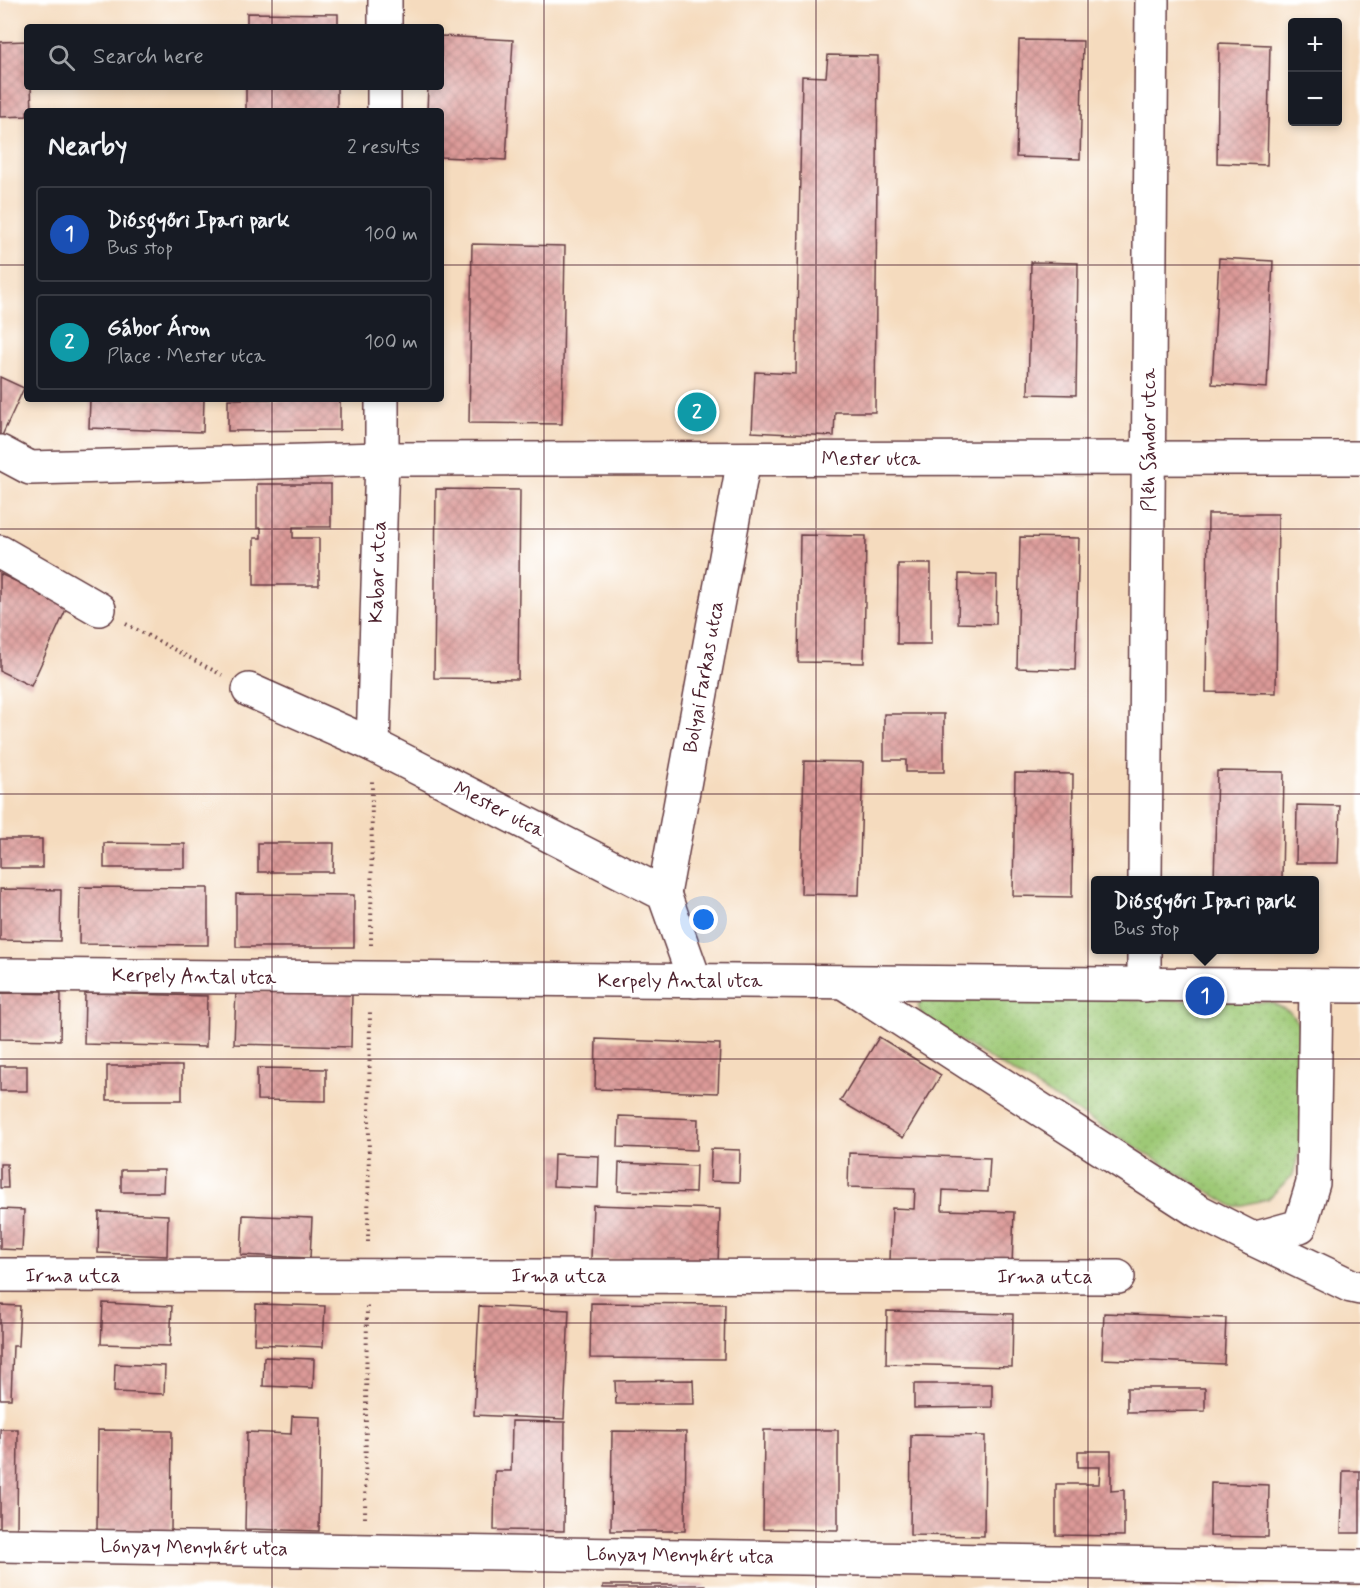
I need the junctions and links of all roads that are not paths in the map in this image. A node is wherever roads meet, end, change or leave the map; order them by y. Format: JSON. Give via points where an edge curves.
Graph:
{"nodes":[{"id":1,"x":385,"y":0,"type":"edge"},
{"id":2,"x":1152,"y":0,"type":"edge"},
{"id":3,"x":385,"y":24,"type":"edge"},
{"id":4,"x":384,"y":90,"type":"edge"},
{"id":5,"x":384,"y":108,"type":"edge"},
{"id":6,"x":382,"y":402,"type":"edge"},
{"id":7,"x":0,"y":452,"type":"edge"},
{"id":8,"x":1149,"y":458,"type":"junction"},
{"id":9,"x":1360,"y":458,"type":"edge"},
{"id":10,"x":382,"y":459,"type":"junction"},
{"id":11,"x":744,"y":459,"type":"junction"},
{"id":12,"x":0,"y":552,"type":"edge"},
{"id":13,"x":99,"y":609,"type":"road end"},
{"id":14,"x":249,"y":690,"type":"road end"},
{"id":15,"x":372,"y":745,"type":"junction"},
{"id":16,"x":1145,"y":876,"type":"edge"},
{"id":17,"x":664,"y":894,"type":"junction"},
{"id":18,"x":1144,"y":954,"type":"edge"},
{"id":19,"x":0,"y":975,"type":"edge"},
{"id":20,"x":695,"y":981,"type":"junction"},
{"id":21,"x":843,"y":982,"type":"junction"},
{"id":22,"x":1144,"y":985,"type":"junction"},
{"id":23,"x":1316,"y":986,"type":"junction"},
{"id":24,"x":1360,"y":986,"type":"edge"},
{"id":25,"x":1253,"y":1239,"type":"junction"},
{"id":26,"x":0,"y":1275,"type":"edge"},
{"id":27,"x":1118,"y":1277,"type":"dead end"},
{"id":28,"x":1360,"y":1288,"type":"edge"},
{"id":29,"x":0,"y":1545,"type":"edge"},
{"id":30,"x":1360,"y":1567,"type":"edge"}],
"edges":[{"from":1,"to":3,"type":"street"},
{"from":2,"to":8,"type":"street","name":"Pléh Sándor utca"},
{"from":4,"to":5,"type":"street"},
{"from":6,"to":10,"type":"street","name":"Kabar utca"},
{"from":7,"to":10,"type":"street","name":"Mester utca","via":[[30,468]]},
{"from":8,"to":9,"type":"street","name":"Mester utca"},
{"from":8,"to":11,"type":"street","name":"Mester utca"},
{"from":8,"to":16,"type":"street","name":"Pléh Sándor utca"},
{"from":10,"to":11,"type":"street","name":"Mester utca"},
{"from":10,"to":15,"type":"street","name":"Kabar utca"},
{"from":11,"to":17,"type":"street","name":"Bolyai Farkas utca"},
{"from":12,"to":13,"type":"street"},
{"from":14,"to":15,"type":"street","name":"Mester utca"},
{"from":15,"to":17,"type":"street","name":"Mester utca"},
{"from":17,"to":20,"type":"street"},
{"from":18,"to":22,"type":"street"},
{"from":19,"to":20,"type":"street","name":"Kerpely Antal utca"},
{"from":20,"to":21,"type":"street","name":"Kerpely Antal utca"},
{"from":21,"to":22,"type":"street","name":"Kerpely Antal utca"},
{"from":21,"to":25,"type":"street","via":[[1198,1211]]},
{"from":22,"to":23,"type":"street","name":"Kerpely Antal utca"},
{"from":23,"to":24,"type":"street","name":"Kerpely Antal utca"},
{"from":23,"to":25,"type":"street","via":[[1313,1183],[1300,1226]]},
{"from":25,"to":28,"type":"street"},
{"from":26,"to":27,"type":"street","name":"Irma utca"},
{"from":29,"to":30,"type":"street","name":"Lónyay Menyhért utca"}]}
